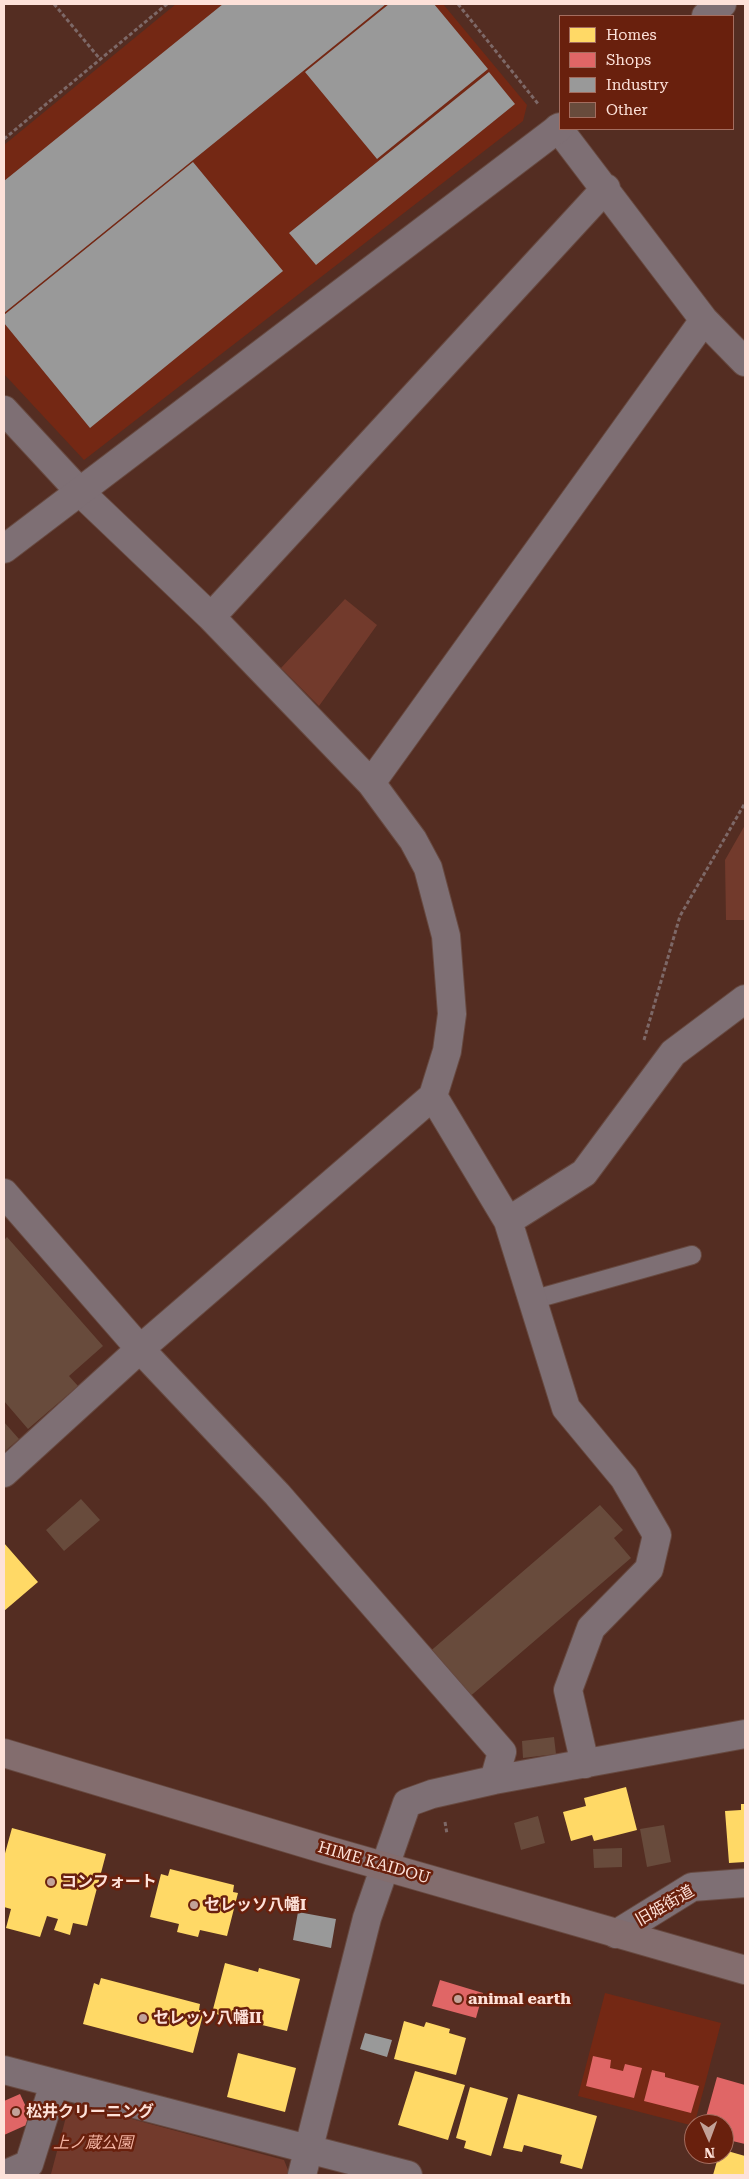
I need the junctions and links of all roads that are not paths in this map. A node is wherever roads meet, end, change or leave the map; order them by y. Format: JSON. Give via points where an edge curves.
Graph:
{"nodes":[{"id":1,"x":722,"y":4,"type":"edge"},
{"id":2,"x":707,"y":15,"type":"edge"},
{"id":3,"x":559,"y":128,"type":"edge"},
{"id":4,"x":561,"y":130,"type":"edge"},
{"id":5,"x":606,"y":188,"type":"junction"},
{"id":6,"x":704,"y":320,"type":"junction"},
{"id":7,"x":745,"y":362,"type":"edge"},
{"id":8,"x":4,"y":410,"type":"edge"},
{"id":9,"x":79,"y":491,"type":"junction"},
{"id":10,"x":4,"y":549,"type":"edge"},
{"id":11,"x":210,"y":617,"type":"junction"},
{"id":12,"x":371,"y":783,"type":"junction"},
{"id":13,"x":745,"y":999,"type":"edge"},
{"id":14,"x":433,"y":1096,"type":"junction"},
{"id":15,"x":4,"y":1194,"type":"edge"},
{"id":16,"x":508,"y":1222,"type":"junction"},
{"id":17,"x":692,"y":1255,"type":"dead end"},
{"id":18,"x":532,"y":1300,"type":"junction"},
{"id":19,"x":140,"y":1349,"type":"junction"},
{"id":20,"x":4,"y":1473,"type":"edge"},
{"id":21,"x":745,"y":1734,"type":"edge"},
{"id":22,"x":4,"y":1752,"type":"edge"},
{"id":23,"x":584,"y":1764,"type":"junction"},
{"id":24,"x":494,"y":1780,"type":"junction"},
{"id":25,"x":385,"y":1866,"type":"junction"},
{"id":26,"x":745,"y":1883,"type":"edge"},
{"id":27,"x":616,"y":1934,"type":"junction"},
{"id":28,"x":745,"y":1970,"type":"edge"},
{"id":29,"x":4,"y":2070,"type":"edge"},
{"id":30,"x":54,"y":2084,"type":"junction"},
{"id":31,"x":306,"y":2163,"type":"edge"},
{"id":32,"x":4,"y":2175,"type":"edge"},
{"id":33,"x":408,"y":2175,"type":"edge"}],
"edges":[{"from":1,"to":2,"type":"street"},
{"from":3,"to":9,"type":"street"},
{"from":4,"to":5,"type":"street"},
{"from":5,"to":6,"type":"street"},
{"from":5,"to":11,"type":"street"},
{"from":6,"to":7,"type":"street"},
{"from":6,"to":12,"type":"street"},
{"from":8,"to":9,"type":"street"},
{"from":9,"to":10,"type":"street"},
{"from":9,"to":11,"type":"street"},
{"from":11,"to":12,"type":"street"},
{"from":12,"to":14,"type":"street","via":[[413,840],[428,868],[446,936],[452,1014],[447,1052]]},
{"from":13,"to":16,"type":"street","via":[[672,1053],[584,1173]]},
{"from":14,"to":16,"type":"street"},
{"from":14,"to":19,"type":"street"},
{"from":15,"to":19,"type":"street"},
{"from":16,"to":18,"type":"street"},
{"from":17,"to":18,"type":"lane"},
{"from":18,"to":23,"type":"street","via":[[566,1408],[624,1478],[658,1535],[649,1569],[591,1628],[568,1690]]},
{"from":19,"to":20,"type":"street"},
{"from":19,"to":24,"type":"street","via":[[277,1494],[502,1752]]},
{"from":21,"to":23,"type":"street"},
{"from":22,"to":25,"type":"main road","name":"HIME KAIDOU"},
{"from":23,"to":24,"type":"street"},
{"from":24,"to":25,"type":"street","via":[[407,1803]]},
{"from":25,"to":27,"type":"main road","name":"HIME KAIDOU"},
{"from":25,"to":31,"type":"street","via":[[367,1918]]},
{"from":26,"to":27,"type":"street","name":"旧姫街道","via":[[692,1887]]},
{"from":27,"to":28,"type":"main road","name":"HIME KAIDOU"},
{"from":29,"to":30,"type":"street"},
{"from":30,"to":31,"type":"street"},
{"from":30,"to":32,"type":"street","via":[[29,2164]]},
{"from":31,"to":33,"type":"street"}]}
